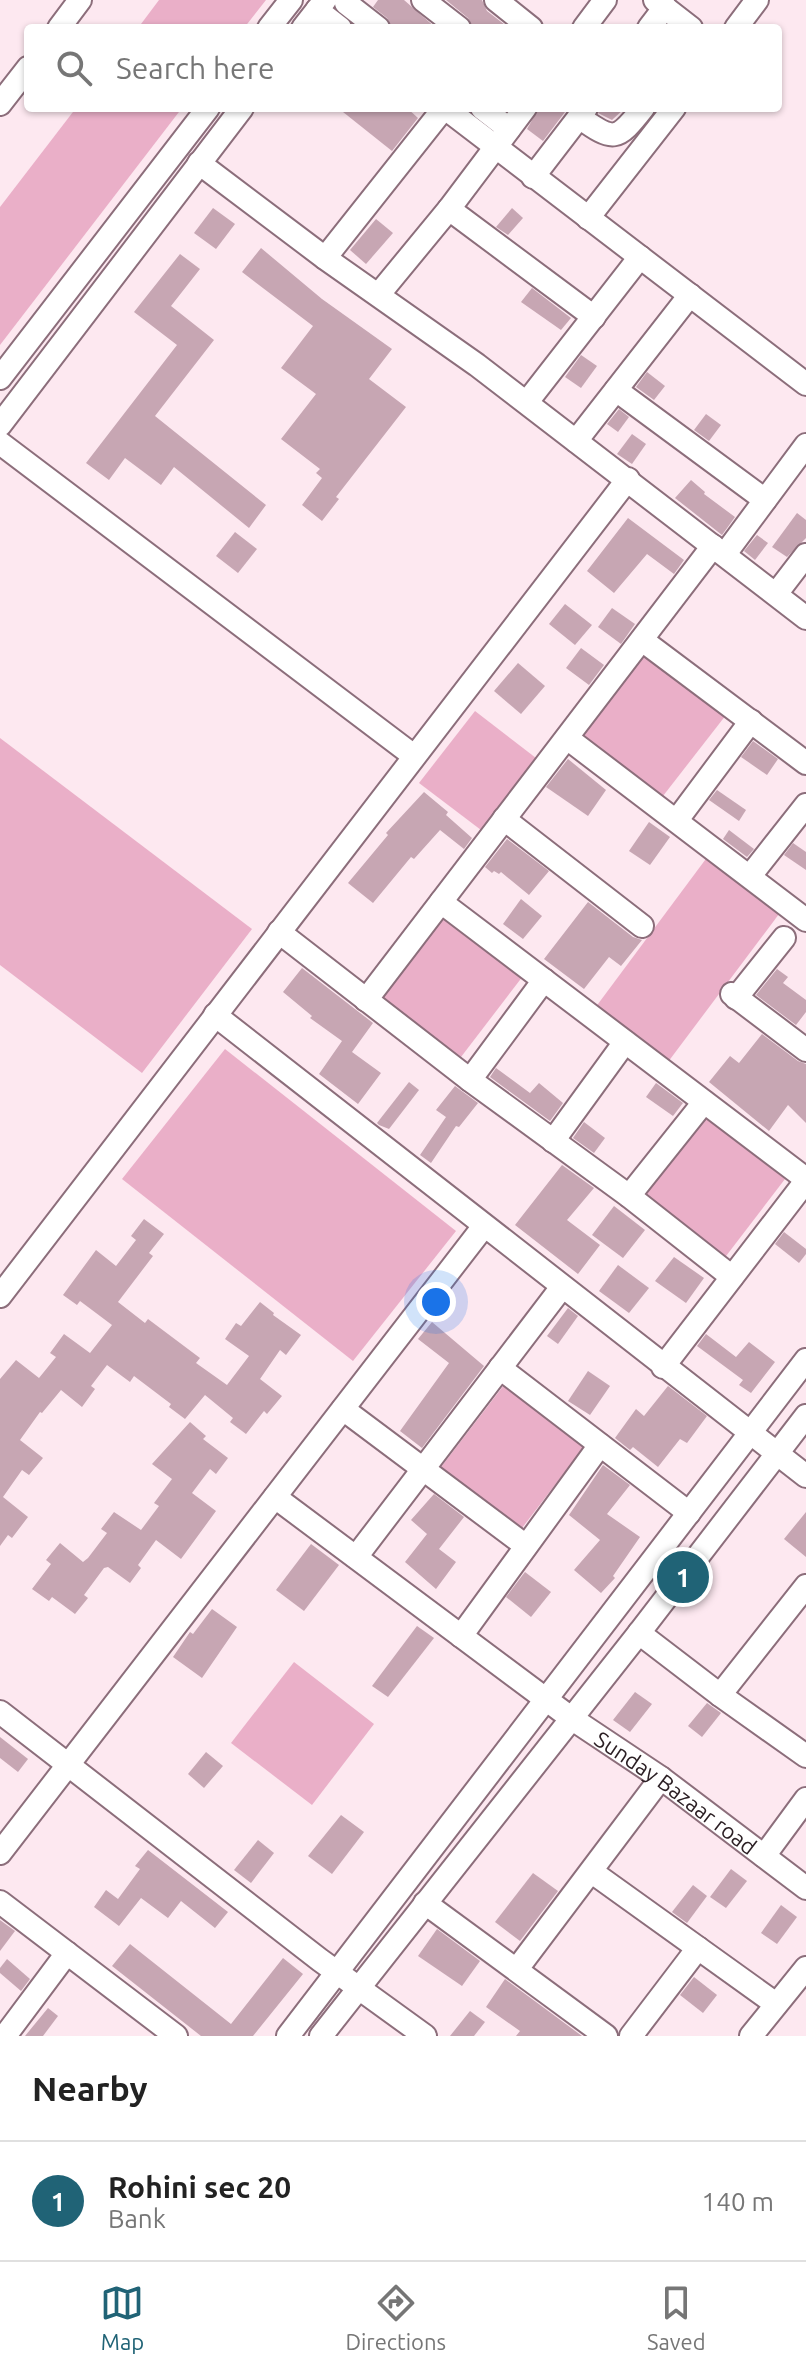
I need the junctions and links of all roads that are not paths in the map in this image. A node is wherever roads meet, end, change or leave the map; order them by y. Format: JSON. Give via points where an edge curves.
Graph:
{"nodes":[{"id":1,"x":80,"y":0,"type":"edge"},
{"id":2,"x":291,"y":0,"type":"edge"},
{"id":3,"x":423,"y":0,"type":"edge"},
{"id":4,"x":496,"y":0,"type":"edge"},
{"id":5,"x":605,"y":0,"type":"edge"},
{"id":6,"x":757,"y":0,"type":"edge"},
{"id":7,"x":660,"y":4,"type":"edge"},
{"id":8,"x":330,"y":13,"type":"edge"},
{"id":9,"x":62,"y":24,"type":"edge"},
{"id":10,"x":272,"y":24,"type":"edge"},
{"id":11,"x":365,"y":24,"type":"edge"},
{"id":12,"x":454,"y":24,"type":"edge"},
{"id":13,"x":526,"y":24,"type":"edge"},
{"id":14,"x":587,"y":24,"type":"edge"},
{"id":15,"x":651,"y":24,"type":"edge"},
{"id":16,"x":686,"y":24,"type":"edge"},
{"id":17,"x":739,"y":24,"type":"edge"},
{"id":18,"x":24,"y":73,"type":"edge"},
{"id":19,"x":0,"y":104,"type":"edge"},
{"id":20,"x":205,"y":112,"type":"edge"},
{"id":21,"x":239,"y":112,"type":"edge"},
{"id":22,"x":441,"y":112,"type":"edge"},
{"id":23,"x":449,"y":112,"type":"edge"},
{"id":24,"x":487,"y":112,"type":"edge"},
{"id":25,"x":522,"y":112,"type":"edge"},
{"id":26,"x":640,"y":112,"type":"edge"},
{"id":27,"x":671,"y":112,"type":"edge"},
{"id":28,"x":583,"y":113,"type":"edge"},
{"id":29,"x":509,"y":129,"type":"junction"},
{"id":30,"x":495,"y":148,"type":"junction"},
{"id":31,"x":199,"y":163,"type":"junction"},
{"id":32,"x":533,"y":177,"type":"junction"},
{"id":33,"x":449,"y":209,"type":"junction"},
{"id":34,"x":588,"y":218,"type":"junction"},
{"id":35,"x":640,"y":257,"type":"junction"},
{"id":36,"x":325,"y":258,"type":"junction"},
{"id":37,"x":379,"y":294,"type":"junction"},
{"id":38,"x":690,"y":295,"type":"junction"},
{"id":39,"x":594,"y":317,"type":"junction"},
{"id":40,"x":0,"y":378,"type":"edge"},
{"id":41,"x":806,"y":384,"type":"edge"},
{"id":42,"x":616,"y":390,"type":"junction"},
{"id":43,"x":527,"y":402,"type":"junction"},
{"id":44,"x":0,"y":425,"type":"edge"},
{"id":45,"x":576,"y":441,"type":"junction"},
{"id":46,"x":0,"y":443,"type":"edge"},
{"id":47,"x":806,"y":445,"type":"edge"},
{"id":48,"x":628,"y":479,"type":"junction"},
{"id":49,"x":765,"y":500,"type":"junction"},
{"id":50,"x":719,"y":550,"type":"junction"},
{"id":51,"x":806,"y":555,"type":"edge"},
{"id":52,"x":776,"y":594,"type":"junction"},
{"id":53,"x":806,"y":618,"type":"edge"},
{"id":54,"x":642,"y":640,"type":"junction"},
{"id":55,"x":751,"y":721,"type":"junction"},
{"id":56,"x":567,"y":738,"type":"junction"},
{"id":57,"x":414,"y":756,"type":"junction"},
{"id":58,"x":806,"y":763,"type":"edge"},
{"id":59,"x":806,"y":805,"type":"edge"},
{"id":60,"x":504,"y":819,"type":"junction"},
{"id":61,"x":677,"y":820,"type":"junction"},
{"id":62,"x":750,"y":876,"type":"junction"},
{"id":63,"x":441,"y":902,"type":"junction"},
{"id":64,"x":806,"y":920,"type":"edge"},
{"id":65,"x":642,"y":926,"type":"dead end"},
{"id":66,"x":279,"y":932,"type":"junction"},
{"id":67,"x":784,"y":938,"type":"dead end"},
{"id":68,"x":544,"y":980,"type":"junction"},
{"id":69,"x":366,"y":1000,"type":"junction"},
{"id":70,"x":215,"y":1015,"type":"junction"},
{"id":71,"x":625,"y":1042,"type":"junction"},
{"id":72,"x":806,"y":1050,"type":"edge"},
{"id":73,"x":470,"y":1080,"type":"junction"},
{"id":74,"x":704,"y":1102,"type":"junction"},
{"id":75,"x":553,"y":1141,"type":"junction"},
{"id":76,"x":806,"y":1180,"type":"edge"},
{"id":77,"x":629,"y":1196,"type":"junction"},
{"id":78,"x":484,"y":1226,"type":"junction"},
{"id":79,"x":732,"y":1277,"type":"junction"},
{"id":80,"x":562,"y":1287,"type":"junction"},
{"id":81,"x":2,"y":1290,"type":"edge"},
{"id":82,"x":806,"y":1360,"type":"edge"},
{"id":83,"x":663,"y":1367,"type":"junction"},
{"id":84,"x":500,"y":1368,"type":"junction"},
{"id":85,"x":343,"y":1409,"type":"junction"},
{"id":86,"x":806,"y":1416,"type":"edge"},
{"id":87,"x":749,"y":1434,"type":"junction"},
{"id":88,"x":600,"y":1445,"type":"junction"},
{"id":89,"x":776,"y":1454,"type":"junction"},
{"id":90,"x":424,"y":1470,"type":"junction"},
{"id":91,"x":806,"y":1476,"type":"edge"},
{"id":92,"x":275,"y":1497,"type":"junction"},
{"id":93,"x":689,"y":1513,"type":"junction"},
{"id":94,"x":526,"y":1546,"type":"junction"},
{"id":95,"x":356,"y":1557,"type":"junction"},
{"id":96,"x":804,"y":1592,"type":"edge"},
{"id":97,"x":639,"y":1633,"type":"junction"},
{"id":98,"x":461,"y":1636,"type":"junction"},
{"id":99,"x":720,"y":1695,"type":"junction"},
{"id":100,"x":546,"y":1700,"type":"junction"},
{"id":101,"x":571,"y":1718,"type":"junction"},
{"id":102,"x":4,"y":1724,"type":"edge"},
{"id":103,"x":806,"y":1756,"type":"edge"},
{"id":104,"x":68,"y":1765,"type":"junction"},
{"id":105,"x":661,"y":1778,"type":"junction"},
{"id":106,"x":806,"y":1799,"type":"edge"},
{"id":107,"x":0,"y":1853,"type":"edge"},
{"id":108,"x":764,"y":1856,"type":"junction"},
{"id":109,"x":592,"y":1872,"type":"junction"},
{"id":110,"x":806,"y":1888,"type":"edge"},
{"id":111,"x":0,"y":1902,"type":"edge"},
{"id":112,"x":425,"y":1903,"type":"junction"},
{"id":113,"x":698,"y":1948,"type":"junction"},
{"id":114,"x":67,"y":1953,"type":"junction"},
{"id":115,"x":806,"y":1968,"type":"edge"},
{"id":116,"x":517,"y":1969,"type":"junction"},
{"id":117,"x":337,"y":1971,"type":"junction"},
{"id":118,"x":359,"y":1988,"type":"junction"},
{"id":119,"x":776,"y":2004,"type":"junction"},
{"id":120,"x":5,"y":2036,"type":"edge"},
{"id":121,"x":176,"y":2036,"type":"edge"},
{"id":122,"x":288,"y":2036,"type":"edge"},
{"id":123,"x":321,"y":2036,"type":"edge"},
{"id":124,"x":425,"y":2036,"type":"edge"},
{"id":125,"x":606,"y":2036,"type":"edge"},
{"id":126,"x":631,"y":2036,"type":"edge"},
{"id":127,"x":751,"y":2036,"type":"edge"}],
"edges":[{"from":1,"to":9,"type":"street"},
{"from":2,"to":10,"type":"street"},
{"from":3,"to":12,"type":"street"},
{"from":4,"to":13,"type":"street"},
{"from":5,"to":14,"type":"street"},
{"from":6,"to":17,"type":"street"},
{"from":7,"to":15,"type":"street"},
{"from":7,"to":16,"type":"street"},
{"from":8,"to":11,"type":"street"},
{"from":18,"to":19,"type":"street"},
{"from":20,"to":40,"type":"street"},
{"from":21,"to":31,"type":"street"},
{"from":22,"to":36,"type":"street"},
{"from":23,"to":30,"type":"street"},
{"from":24,"to":29,"type":"street"},
{"from":25,"to":29,"type":"street"},
{"from":26,"to":28,"type":"street","via":[[618,136],[599,132]]},
{"from":27,"to":34,"type":"street"},
{"from":28,"to":32,"type":"street"},
{"from":29,"to":30,"type":"street"},
{"from":30,"to":32,"type":"street"},
{"from":30,"to":33,"type":"street"},
{"from":31,"to":36,"type":"street"},
{"from":31,"to":44,"type":"street"},
{"from":32,"to":34,"type":"street"},
{"from":33,"to":37,"type":"street"},
{"from":33,"to":39,"type":"street"},
{"from":34,"to":35,"type":"street"},
{"from":35,"to":38,"type":"street"},
{"from":35,"to":39,"type":"street"},
{"from":36,"to":37,"type":"street"},
{"from":37,"to":43,"type":"street"},
{"from":38,"to":41,"type":"street"},
{"from":38,"to":42,"type":"street"},
{"from":39,"to":43,"type":"street"},
{"from":42,"to":45,"type":"street"},
{"from":42,"to":49,"type":"street"},
{"from":43,"to":45,"type":"street"},
{"from":45,"to":48,"type":"street"},
{"from":46,"to":57,"type":"street"},
{"from":47,"to":49,"type":"street"},
{"from":48,"to":50,"type":"street"},
{"from":48,"to":57,"type":"street"},
{"from":49,"to":50,"type":"street"},
{"from":50,"to":52,"type":"street"},
{"from":50,"to":54,"type":"street"},
{"from":51,"to":52,"type":"street"},
{"from":52,"to":53,"type":"street"},
{"from":54,"to":55,"type":"street"},
{"from":54,"to":56,"type":"street"},
{"from":55,"to":58,"type":"street"},
{"from":55,"to":61,"type":"street"},
{"from":56,"to":60,"type":"street"},
{"from":56,"to":61,"type":"street"},
{"from":57,"to":66,"type":"street"},
{"from":59,"to":62,"type":"street"},
{"from":60,"to":63,"type":"street"},
{"from":60,"to":65,"type":"street"},
{"from":61,"to":62,"type":"street"},
{"from":62,"to":64,"type":"street"},
{"from":63,"to":68,"type":"street"},
{"from":63,"to":69,"type":"street"},
{"from":66,"to":69,"type":"street"},
{"from":66,"to":70,"type":"street"},
{"from":67,"to":72,"type":"street","via":[[734,996]]},
{"from":68,"to":71,"type":"street"},
{"from":68,"to":73,"type":"street"},
{"from":69,"to":73,"type":"street"},
{"from":70,"to":78,"type":"street"},
{"from":70,"to":81,"type":"street"},
{"from":71,"to":74,"type":"street"},
{"from":71,"to":75,"type":"street"},
{"from":73,"to":75,"type":"street"},
{"from":74,"to":76,"type":"street"},
{"from":74,"to":77,"type":"street"},
{"from":75,"to":77,"type":"street"},
{"from":76,"to":79,"type":"street"},
{"from":77,"to":79,"type":"street"},
{"from":78,"to":80,"type":"street"},
{"from":78,"to":85,"type":"street"},
{"from":79,"to":83,"type":"street"},
{"from":80,"to":83,"type":"street"},
{"from":80,"to":84,"type":"street"},
{"from":82,"to":87,"type":"street"},
{"from":83,"to":87,"type":"street"},
{"from":84,"to":88,"type":"street"},
{"from":84,"to":90,"type":"street"},
{"from":85,"to":90,"type":"street"},
{"from":85,"to":92,"type":"street"},
{"from":86,"to":89,"type":"street"},
{"from":87,"to":89,"type":"street"},
{"from":87,"to":93,"type":"street"},
{"from":88,"to":93,"type":"street"},
{"from":88,"to":94,"type":"street"},
{"from":89,"to":91,"type":"street"},
{"from":89,"to":97,"type":"street"},
{"from":90,"to":94,"type":"street"},
{"from":90,"to":95,"type":"street"},
{"from":92,"to":95,"type":"street","name":"Sunday Bazaar road"},
{"from":92,"to":104,"type":"street"},
{"from":93,"to":100,"type":"street"},
{"from":94,"to":98,"type":"street"},
{"from":95,"to":98,"type":"street","name":"Sunday Bazaar road"},
{"from":96,"to":99,"type":"street"},
{"from":97,"to":99,"type":"street"},
{"from":97,"to":101,"type":"street"},
{"from":98,"to":100,"type":"street","name":"Sunday Bazaar road"},
{"from":99,"to":103,"type":"street"},
{"from":100,"to":101,"type":"street","name":"Sunday Bazaar road"},
{"from":100,"to":117,"type":"street"},
{"from":101,"to":105,"type":"street","name":"Sunday Bazaar road"},
{"from":101,"to":112,"type":"street"},
{"from":102,"to":104,"type":"street"},
{"from":104,"to":107,"type":"street"},
{"from":104,"to":117,"type":"street"},
{"from":105,"to":108,"type":"street","name":"Sunday Bazaar road"},
{"from":105,"to":109,"type":"street"},
{"from":106,"to":108,"type":"street"},
{"from":108,"to":110,"type":"street","name":"Sunday Bazaar road"},
{"from":109,"to":113,"type":"street"},
{"from":109,"to":116,"type":"street"},
{"from":111,"to":114,"type":"street"},
{"from":112,"to":116,"type":"street"},
{"from":112,"to":118,"type":"street"},
{"from":113,"to":119,"type":"street"},
{"from":113,"to":126,"type":"street"},
{"from":114,"to":120,"type":"street"},
{"from":114,"to":121,"type":"street"},
{"from":115,"to":119,"type":"street"},
{"from":116,"to":125,"type":"street"},
{"from":117,"to":118,"type":"street"},
{"from":117,"to":122,"type":"street"},
{"from":118,"to":123,"type":"street"},
{"from":118,"to":124,"type":"street"},
{"from":119,"to":127,"type":"street"}]}
